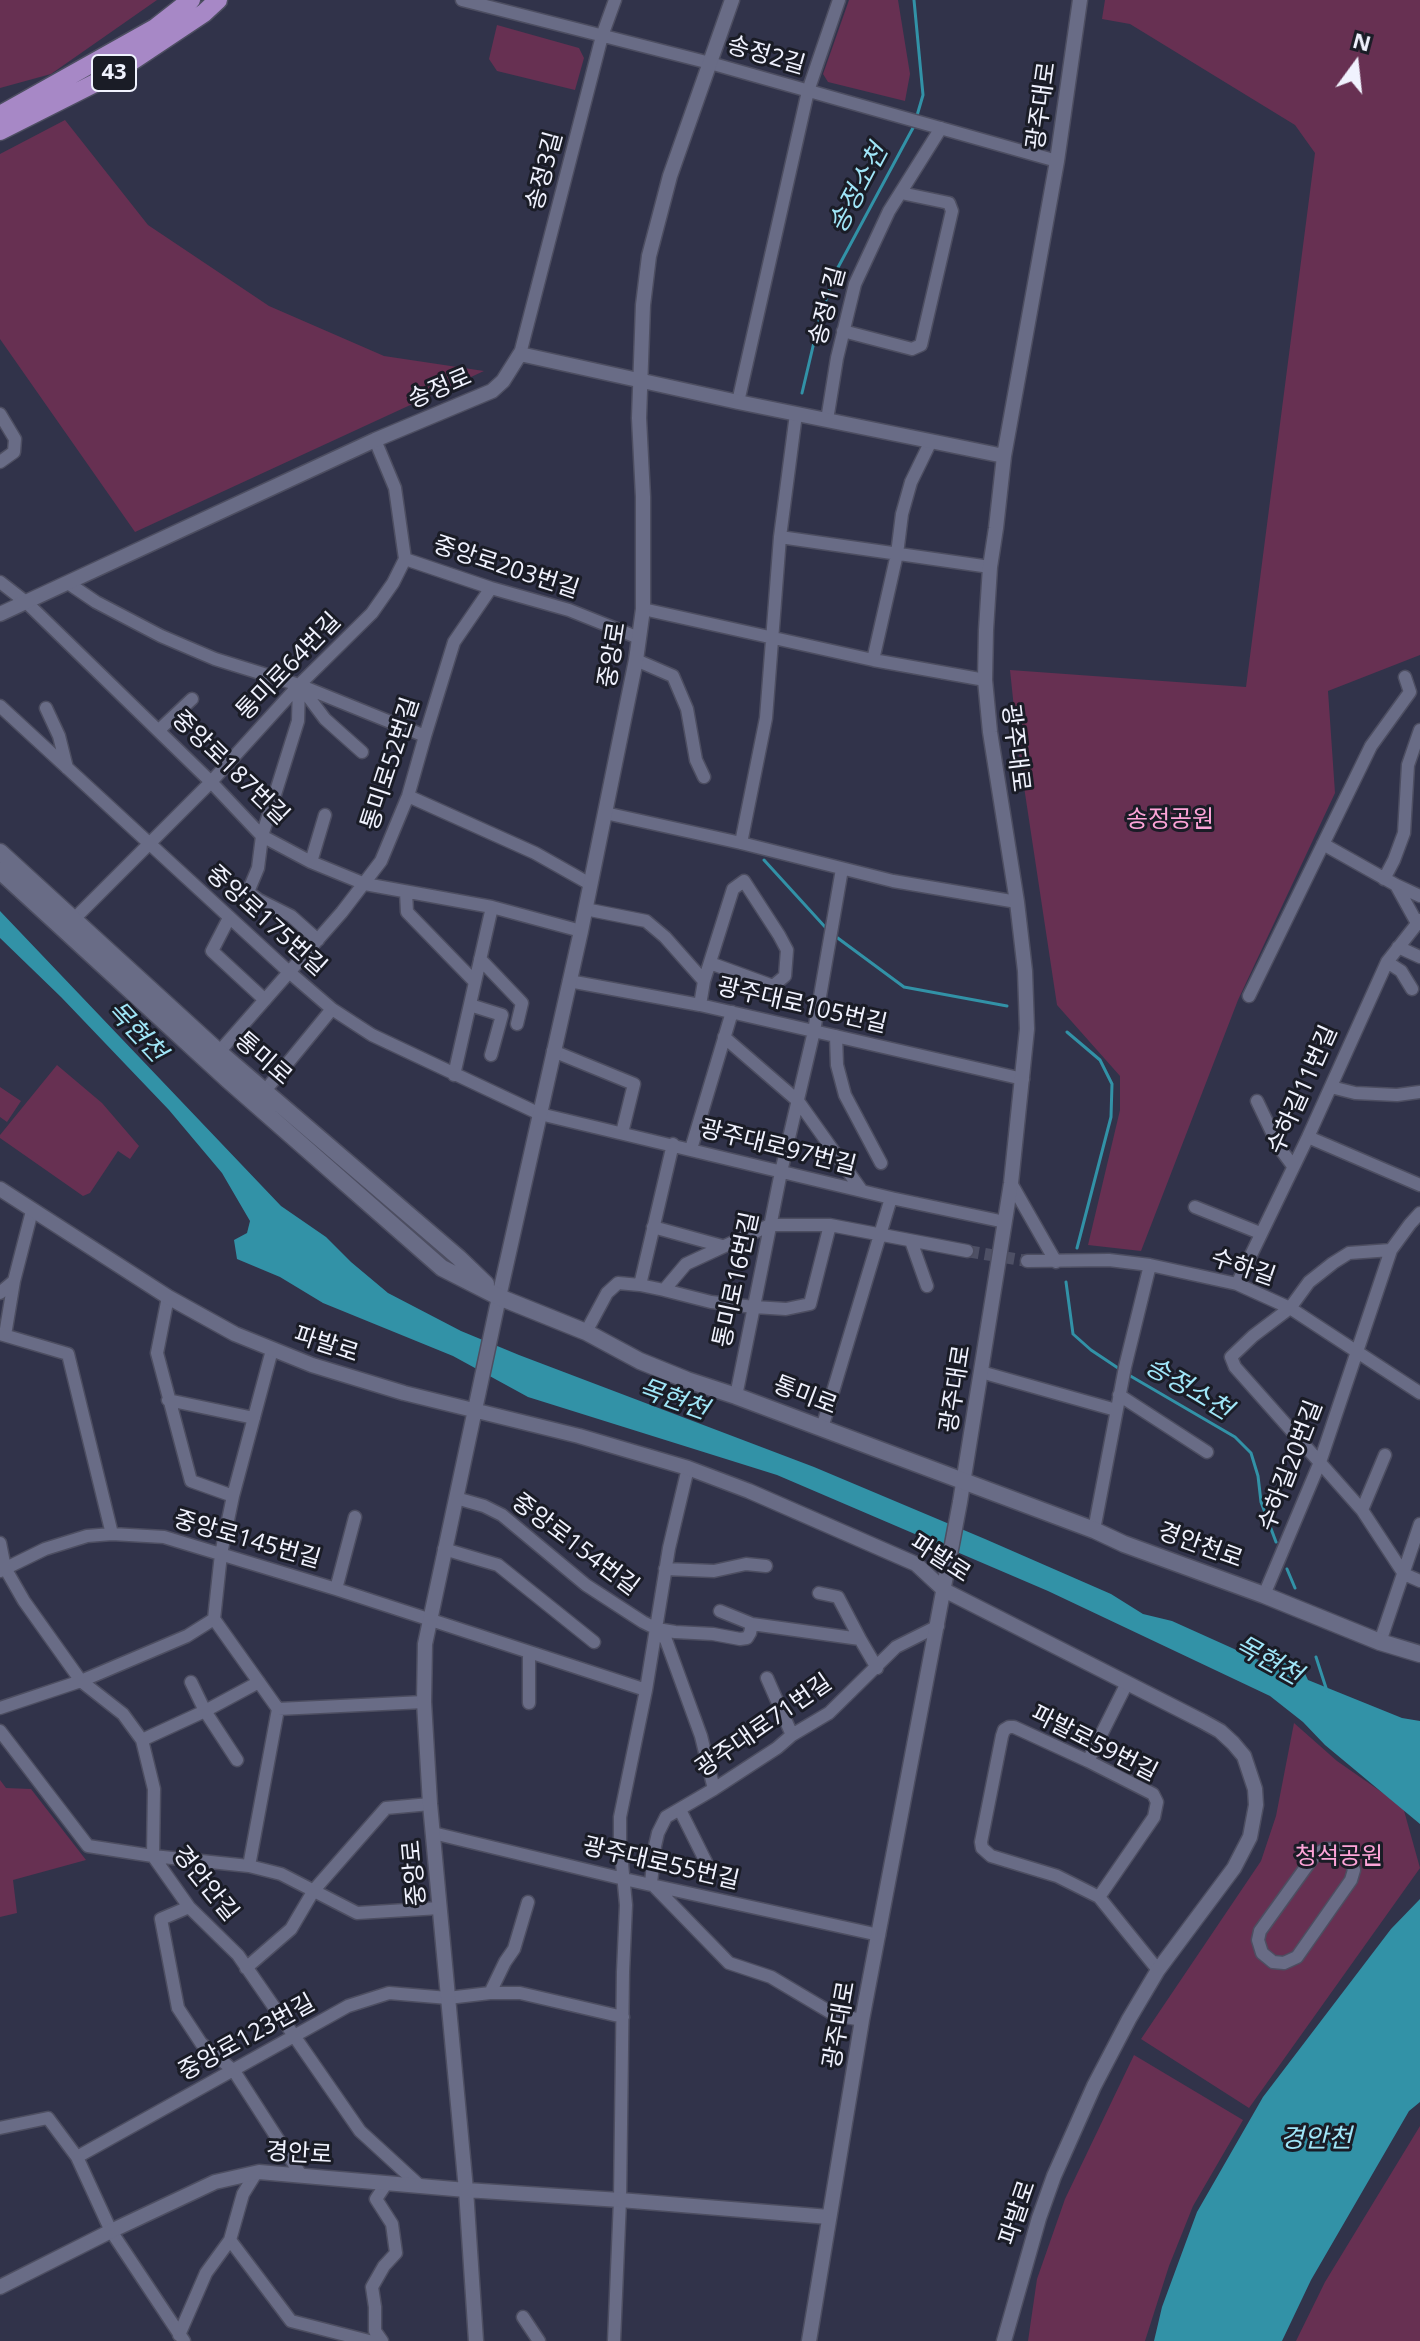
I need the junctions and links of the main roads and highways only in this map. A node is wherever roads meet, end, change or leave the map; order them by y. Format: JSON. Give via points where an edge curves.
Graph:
{"nodes":[{"id":1,"x":191,"y":0,"type":"edge"},
{"id":2,"x":218,"y":0,"type":"edge"},
{"id":3,"x":0,"y":115,"type":"edge"},
{"id":4,"x":0,"y":131,"type":"edge"},
{"id":5,"x":0,"y":852,"type":"edge"},
{"id":6,"x":0,"y":871,"type":"edge"},
{"id":7,"x":499,"y":1297,"type":"junction"},
{"id":8,"x":964,"y":1482,"type":"joint"},
{"id":9,"x":1420,"y":1654,"type":"edge"}],
"edges":[{"from":1,"to":3,"type":"main road","number":"43","via":[[155,28]]},
{"from":2,"to":4,"type":"main road","number":"43","via":[[111,75]]},
{"from":5,"to":7,"type":"main road","name":"통미로"},
{"from":6,"to":7,"type":"main road","name":"통미로","via":[[442,1268]]},
{"from":7,"to":8,"type":"main road","name":"통미로","via":[[586,1332],[640,1361]]},
{"from":8,"to":9,"type":"main road","name":"경안천로"}]}
